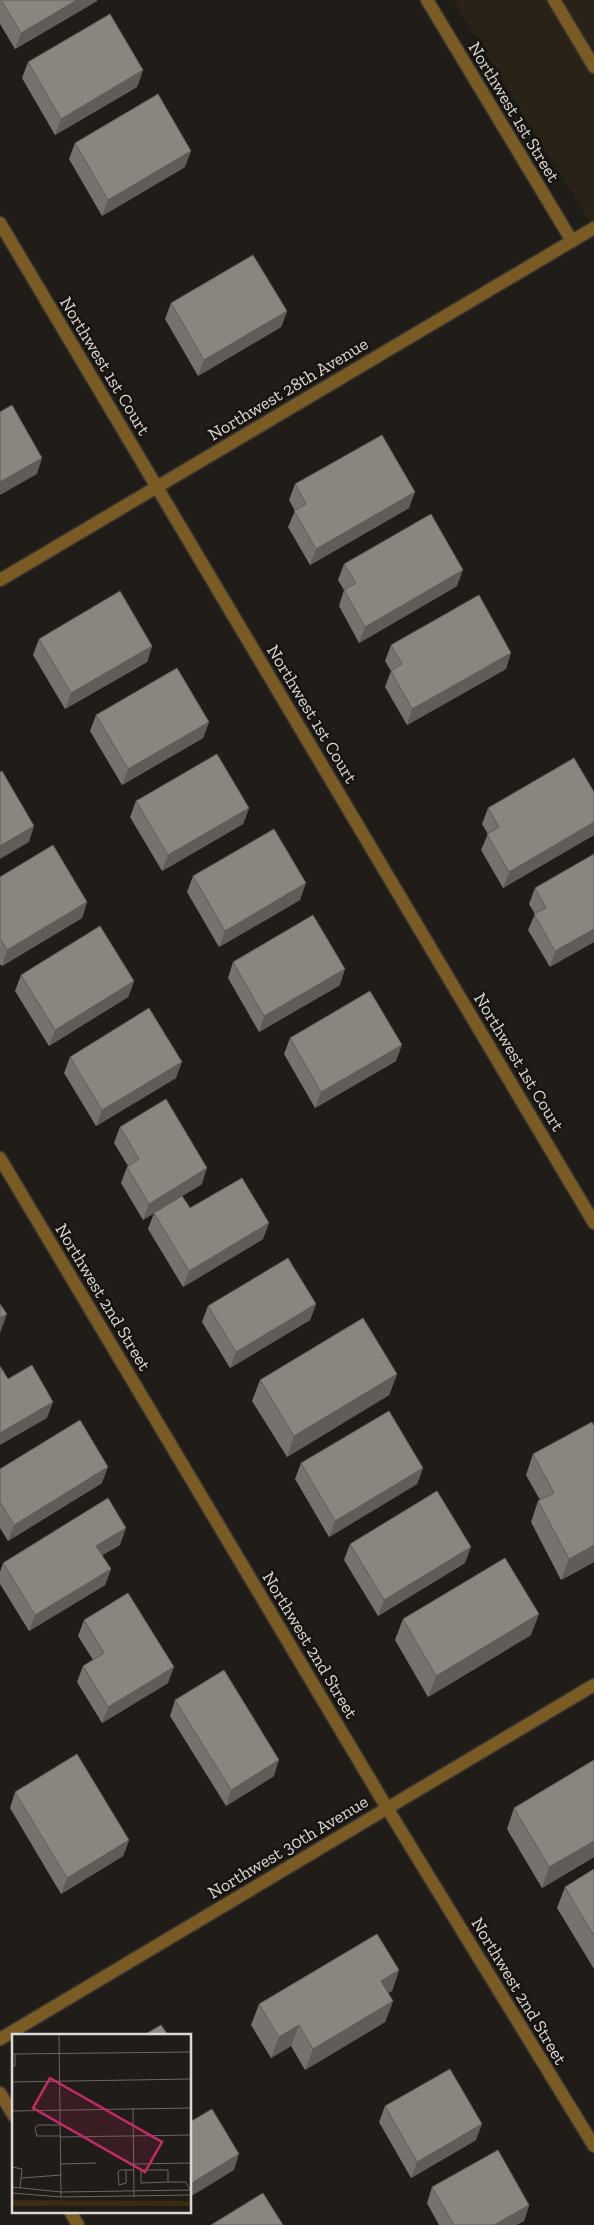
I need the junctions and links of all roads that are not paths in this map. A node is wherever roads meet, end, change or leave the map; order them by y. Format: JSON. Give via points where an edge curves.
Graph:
{"nodes":[{"id":1,"x":427,"y":0,"type":"edge"},
{"id":2,"x":554,"y":0,"type":"edge"},
{"id":3,"x":594,"y":67,"type":"edge"},
{"id":4,"x":0,"y":224,"type":"edge"},
{"id":5,"x":594,"y":228,"type":"edge"},
{"id":6,"x":572,"y":241,"type":"junction"},
{"id":7,"x":157,"y":487,"type":"junction"},
{"id":8,"x":0,"y":580,"type":"edge"},
{"id":9,"x":0,"y":1158,"type":"edge"},
{"id":10,"x":594,"y":1223,"type":"edge"},
{"id":11,"x":594,"y":1685,"type":"edge"},
{"id":12,"x":387,"y":1808,"type":"junction"},
{"id":13,"x":0,"y":2039,"type":"edge"},
{"id":14,"x":0,"y":2093,"type":"edge"},
{"id":15,"x":12,"y":2113,"type":"edge"},
{"id":16,"x":594,"y":2146,"type":"edge"},
{"id":17,"x":71,"y":2212,"type":"edge"},
{"id":18,"x":78,"y":2225,"type":"edge"}],
"edges":[{"from":1,"to":6,"type":"street","name":"Northwest 1st Street"},
{"from":2,"to":3,"type":"street"},
{"from":4,"to":7,"type":"street","name":"Northwest 1st Court"},
{"from":5,"to":6,"type":"street","name":"Northwest 28th Avenue"},
{"from":6,"to":7,"type":"street","name":"Northwest 28th Avenue"},
{"from":7,"to":8,"type":"street","name":"Northwest 28th Avenue"},
{"from":7,"to":10,"type":"street","name":"Northwest 1st Court"},
{"from":9,"to":12,"type":"street","name":"Northwest 2nd Street"},
{"from":11,"to":12,"type":"street","name":"Northwest 30th Avenue"},
{"from":12,"to":13,"type":"street","name":"Northwest 30th Avenue"},
{"from":12,"to":16,"type":"street","name":"Northwest 2nd Street"},
{"from":14,"to":15,"type":"street"},
{"from":17,"to":18,"type":"street"}]}
